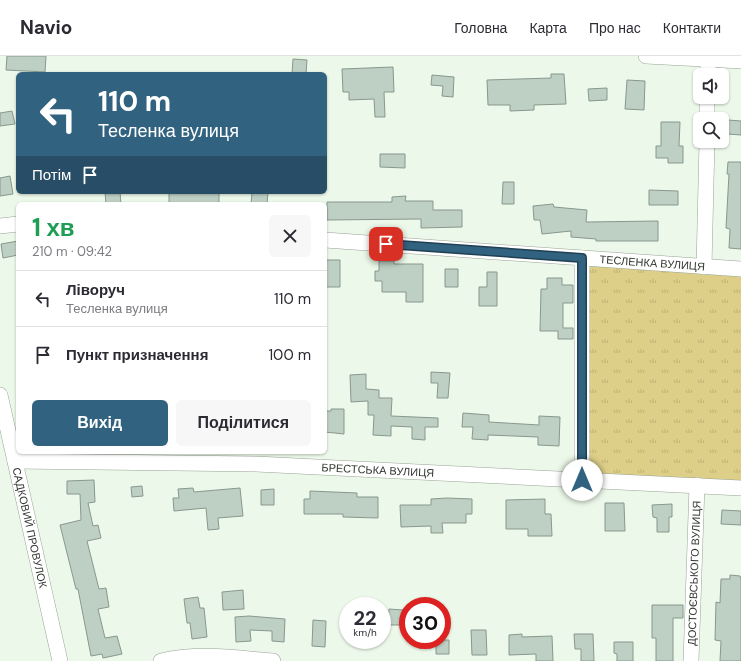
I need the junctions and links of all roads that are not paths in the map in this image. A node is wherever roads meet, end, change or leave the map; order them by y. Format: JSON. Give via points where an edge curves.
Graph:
{"nodes":[{"id":1,"x":646,"y":56,"type":"edge"},
{"id":2,"x":708,"y":58,"type":"edge"},
{"id":3,"x":741,"y":61,"type":"edge"},
{"id":4,"x":707,"y":148,"type":"edge"},
{"id":5,"x":16,"y":224,"type":"edge"},
{"id":6,"x":0,"y":226,"type":"edge"},
{"id":7,"x":327,"y":240,"type":"edge"},
{"id":8,"x":582,"y":258,"type":"junction"},
{"id":9,"x":704,"y":266,"type":"junction"},
{"id":10,"x":741,"y":269,"type":"edge"},
{"id":11,"x":0,"y":395,"type":"edge"},
{"id":12,"x":5,"y":445,"type":"edge"},
{"id":13,"x":15,"y":461,"type":"junction"},
{"id":14,"x":582,"y":480,"type":"junction"},
{"id":15,"x":697,"y":485,"type":"junction"},
{"id":16,"x":741,"y":488,"type":"edge"},
{"id":17,"x":60,"y":661,"type":"edge"},
{"id":18,"x":161,"y":661,"type":"edge"},
{"id":19,"x":273,"y":661,"type":"edge"},
{"id":20,"x":691,"y":661,"type":"edge"}],
"edges":[{"from":1,"to":2,"type":"street"},
{"from":2,"to":3,"type":"street"},
{"from":4,"to":9,"type":"street"},
{"from":5,"to":6,"type":"street"},
{"from":7,"to":8,"type":"street","name":"ТЕСЛЕНКА ВУЛИЦЯ"},
{"from":8,"to":9,"type":"street","name":"ТЕСЛЕНКА ВУЛИЦЯ"},
{"from":8,"to":14,"type":"street"},
{"from":9,"to":10,"type":"street","name":"ТЕСЛЕНКА ВУЛИЦЯ"},
{"from":11,"to":12,"type":"street","name":"САДКОВИЙ ПРОВУЛОК"},
{"from":12,"to":13,"type":"street","name":"САДКОВИЙ ПРОВУЛОК"},
{"from":13,"to":14,"type":"street","name":"БРЕСТСЬКА ВУЛИЦЯ","via":[[256,464]]},
{"from":13,"to":17,"type":"street","name":"САДКОВИЙ ПРОВУЛОК"},
{"from":14,"to":15,"type":"street","name":"БРЕСТСЬКА ВУЛИЦЯ"},
{"from":15,"to":16,"type":"street","name":"БРЕСТСЬКА ВУЛИЦЯ"},
{"from":15,"to":20,"type":"street","name":"ДОСТОЄВСЬКОГО ВУЛИЦЯ"},
{"from":18,"to":19,"type":"street","via":[[184,656]]}]}
